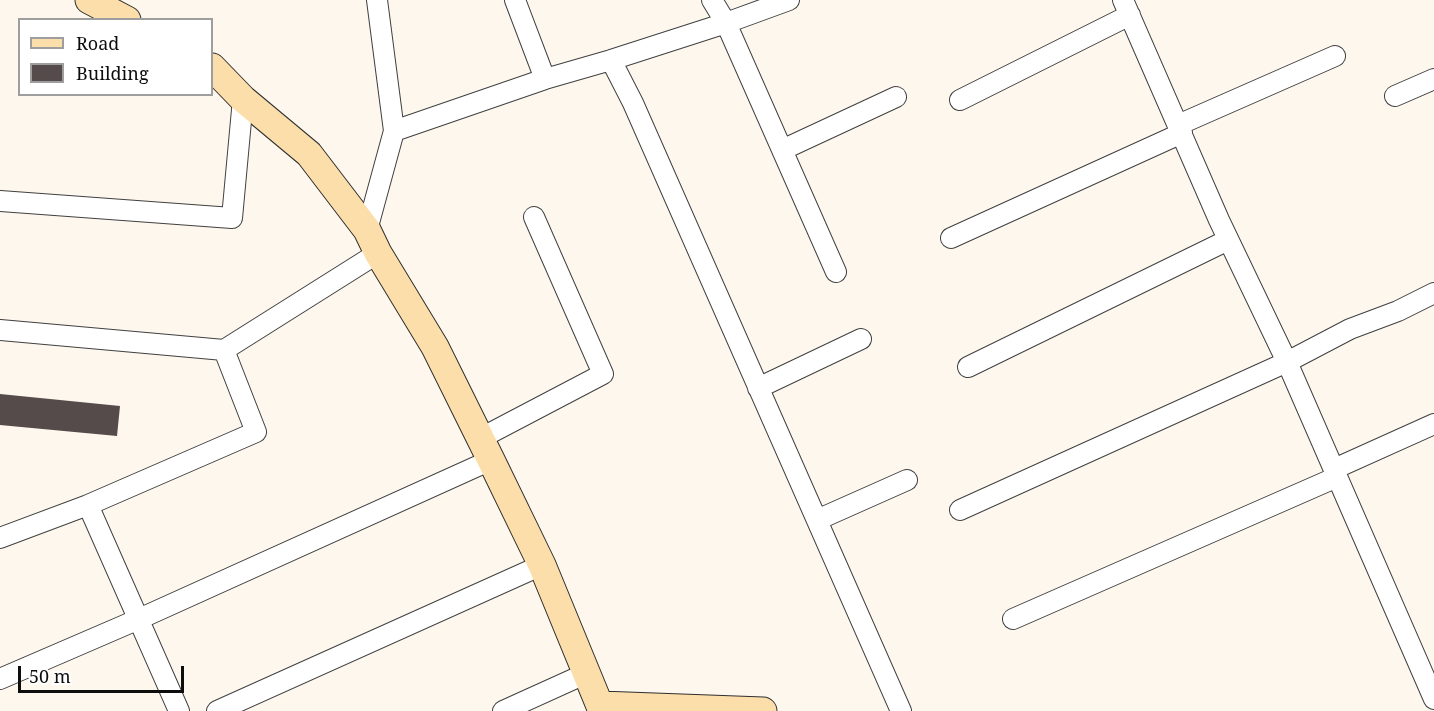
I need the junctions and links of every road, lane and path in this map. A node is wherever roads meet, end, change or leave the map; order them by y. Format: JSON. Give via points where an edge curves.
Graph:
{"nodes":[{"id":1,"x":89,"y":0,"type":"edge"},
{"id":2,"x":377,"y":0,"type":"edge"},
{"id":3,"x":515,"y":0,"type":"edge"},
{"id":4,"x":712,"y":0,"type":"edge"},
{"id":5,"x":789,"y":0,"type":"edge"},
{"id":6,"x":1126,"y":7,"type":"edge"},
{"id":7,"x":123,"y":18,"type":"edge"},
{"id":8,"x":726,"y":23,"type":"junction"},
{"id":9,"x":1335,"y":56,"type":"dead end"},
{"id":10,"x":611,"y":60,"type":"junction"},
{"id":11,"x":213,"y":68,"type":"edge"},
{"id":12,"x":1434,"y":79,"type":"edge"},
{"id":13,"x":545,"y":80,"type":"junction"},
{"id":14,"x":1395,"y":96,"type":"dead end"},
{"id":15,"x":896,"y":97,"type":"dead end"},
{"id":16,"x":243,"y":99,"type":"junction"},
{"id":17,"x":960,"y":100,"type":"dead end"},
{"id":18,"x":1180,"y":129,"type":"junction"},
{"id":19,"x":394,"y":131,"type":"junction"},
{"id":20,"x":782,"y":150,"type":"junction"},
{"id":21,"x":0,"y":201,"type":"edge"},
{"id":22,"x":534,"y":217,"type":"dead end"},
{"id":23,"x":951,"y":238,"type":"dead end"},
{"id":24,"x":1228,"y":240,"type":"junction"},
{"id":25,"x":373,"y":241,"type":"junction"},
{"id":26,"x":836,"y":272,"type":"dead end"},
{"id":27,"x":1434,"y":293,"type":"edge"},
{"id":28,"x":0,"y":330,"type":"edge"},
{"id":29,"x":861,"y":339,"type":"dead end"},
{"id":30,"x":224,"y":350,"type":"junction"},
{"id":31,"x":1287,"y":362,"type":"junction"},
{"id":32,"x":968,"y":367,"type":"dead end"},
{"id":33,"x":758,"y":388,"type":"junction"},
{"id":34,"x":1434,"y":424,"type":"edge"},
{"id":35,"x":486,"y":449,"type":"junction"},
{"id":36,"x":1335,"y":473,"type":"junction"},
{"id":37,"x":907,"y":480,"type":"dead end"},
{"id":38,"x":88,"y":506,"type":"junction"},
{"id":39,"x":960,"y":510,"type":"dead end"},
{"id":40,"x":817,"y":520,"type":"junction"},
{"id":41,"x":0,"y":538,"type":"edge"},
{"id":42,"x":542,"y":565,"type":"junction"},
{"id":43,"x":139,"y":619,"type":"junction"},
{"id":44,"x":1013,"y":619,"type":"dead end"},
{"id":45,"x":587,"y":673,"type":"junction"},
{"id":46,"x":0,"y":679,"type":"edge"},
{"id":47,"x":1434,"y":699,"type":"edge"},
{"id":48,"x":601,"y":708,"type":"edge"},
{"id":49,"x":179,"y":711,"type":"edge"},
{"id":50,"x":217,"y":711,"type":"edge"},
{"id":51,"x":503,"y":711,"type":"edge"},
{"id":52,"x":763,"y":711,"type":"edge"},
{"id":53,"x":901,"y":711,"type":"edge"}],
"edges":[{"from":1,"to":7,"type":"street"},
{"from":2,"to":19,"type":"street"},
{"from":3,"to":13,"type":"street"},
{"from":4,"to":8,"type":"street"},
{"from":5,"to":8,"type":"street"},
{"from":6,"to":17,"type":"street"},
{"from":6,"to":18,"type":"street"},
{"from":8,"to":10,"type":"street"},
{"from":8,"to":20,"type":"street"},
{"from":9,"to":18,"type":"street"},
{"from":10,"to":13,"type":"street"},
{"from":10,"to":33,"type":"street"},
{"from":11,"to":16,"type":"street"},
{"from":12,"to":14,"type":"street"},
{"from":13,"to":19,"type":"street"},
{"from":15,"to":20,"type":"street"},
{"from":16,"to":21,"type":"street","via":[[232,218]]},
{"from":16,"to":25,"type":"street","via":[[309,154]]},
{"from":18,"to":23,"type":"street"},
{"from":18,"to":24,"type":"street"},
{"from":19,"to":25,"type":"street"},
{"from":20,"to":26,"type":"street"},
{"from":22,"to":35,"type":"street","via":[[603,374]]},
{"from":24,"to":31,"type":"street"},
{"from":24,"to":32,"type":"street"},
{"from":25,"to":30,"type":"street"},
{"from":25,"to":35,"type":"street","via":[[435,347]]},
{"from":27,"to":31,"type":"street","via":[[1350,329]]},
{"from":28,"to":30,"type":"street"},
{"from":29,"to":33,"type":"street"},
{"from":30,"to":38,"type":"street","via":[[256,432]]},
{"from":31,"to":36,"type":"street"},
{"from":31,"to":39,"type":"street"},
{"from":33,"to":40,"type":"street"},
{"from":34,"to":36,"type":"street"},
{"from":35,"to":42,"type":"street"},
{"from":35,"to":43,"type":"street"},
{"from":36,"to":44,"type":"street"},
{"from":36,"to":47,"type":"street"},
{"from":37,"to":40,"type":"street"},
{"from":38,"to":41,"type":"street"},
{"from":38,"to":43,"type":"street"},
{"from":40,"to":53,"type":"street"},
{"from":42,"to":45,"type":"street"},
{"from":42,"to":50,"type":"street"},
{"from":43,"to":46,"type":"street"},
{"from":43,"to":49,"type":"street"},
{"from":45,"to":48,"type":"street"},
{"from":45,"to":51,"type":"street"},
{"from":48,"to":52,"type":"street"}]}
